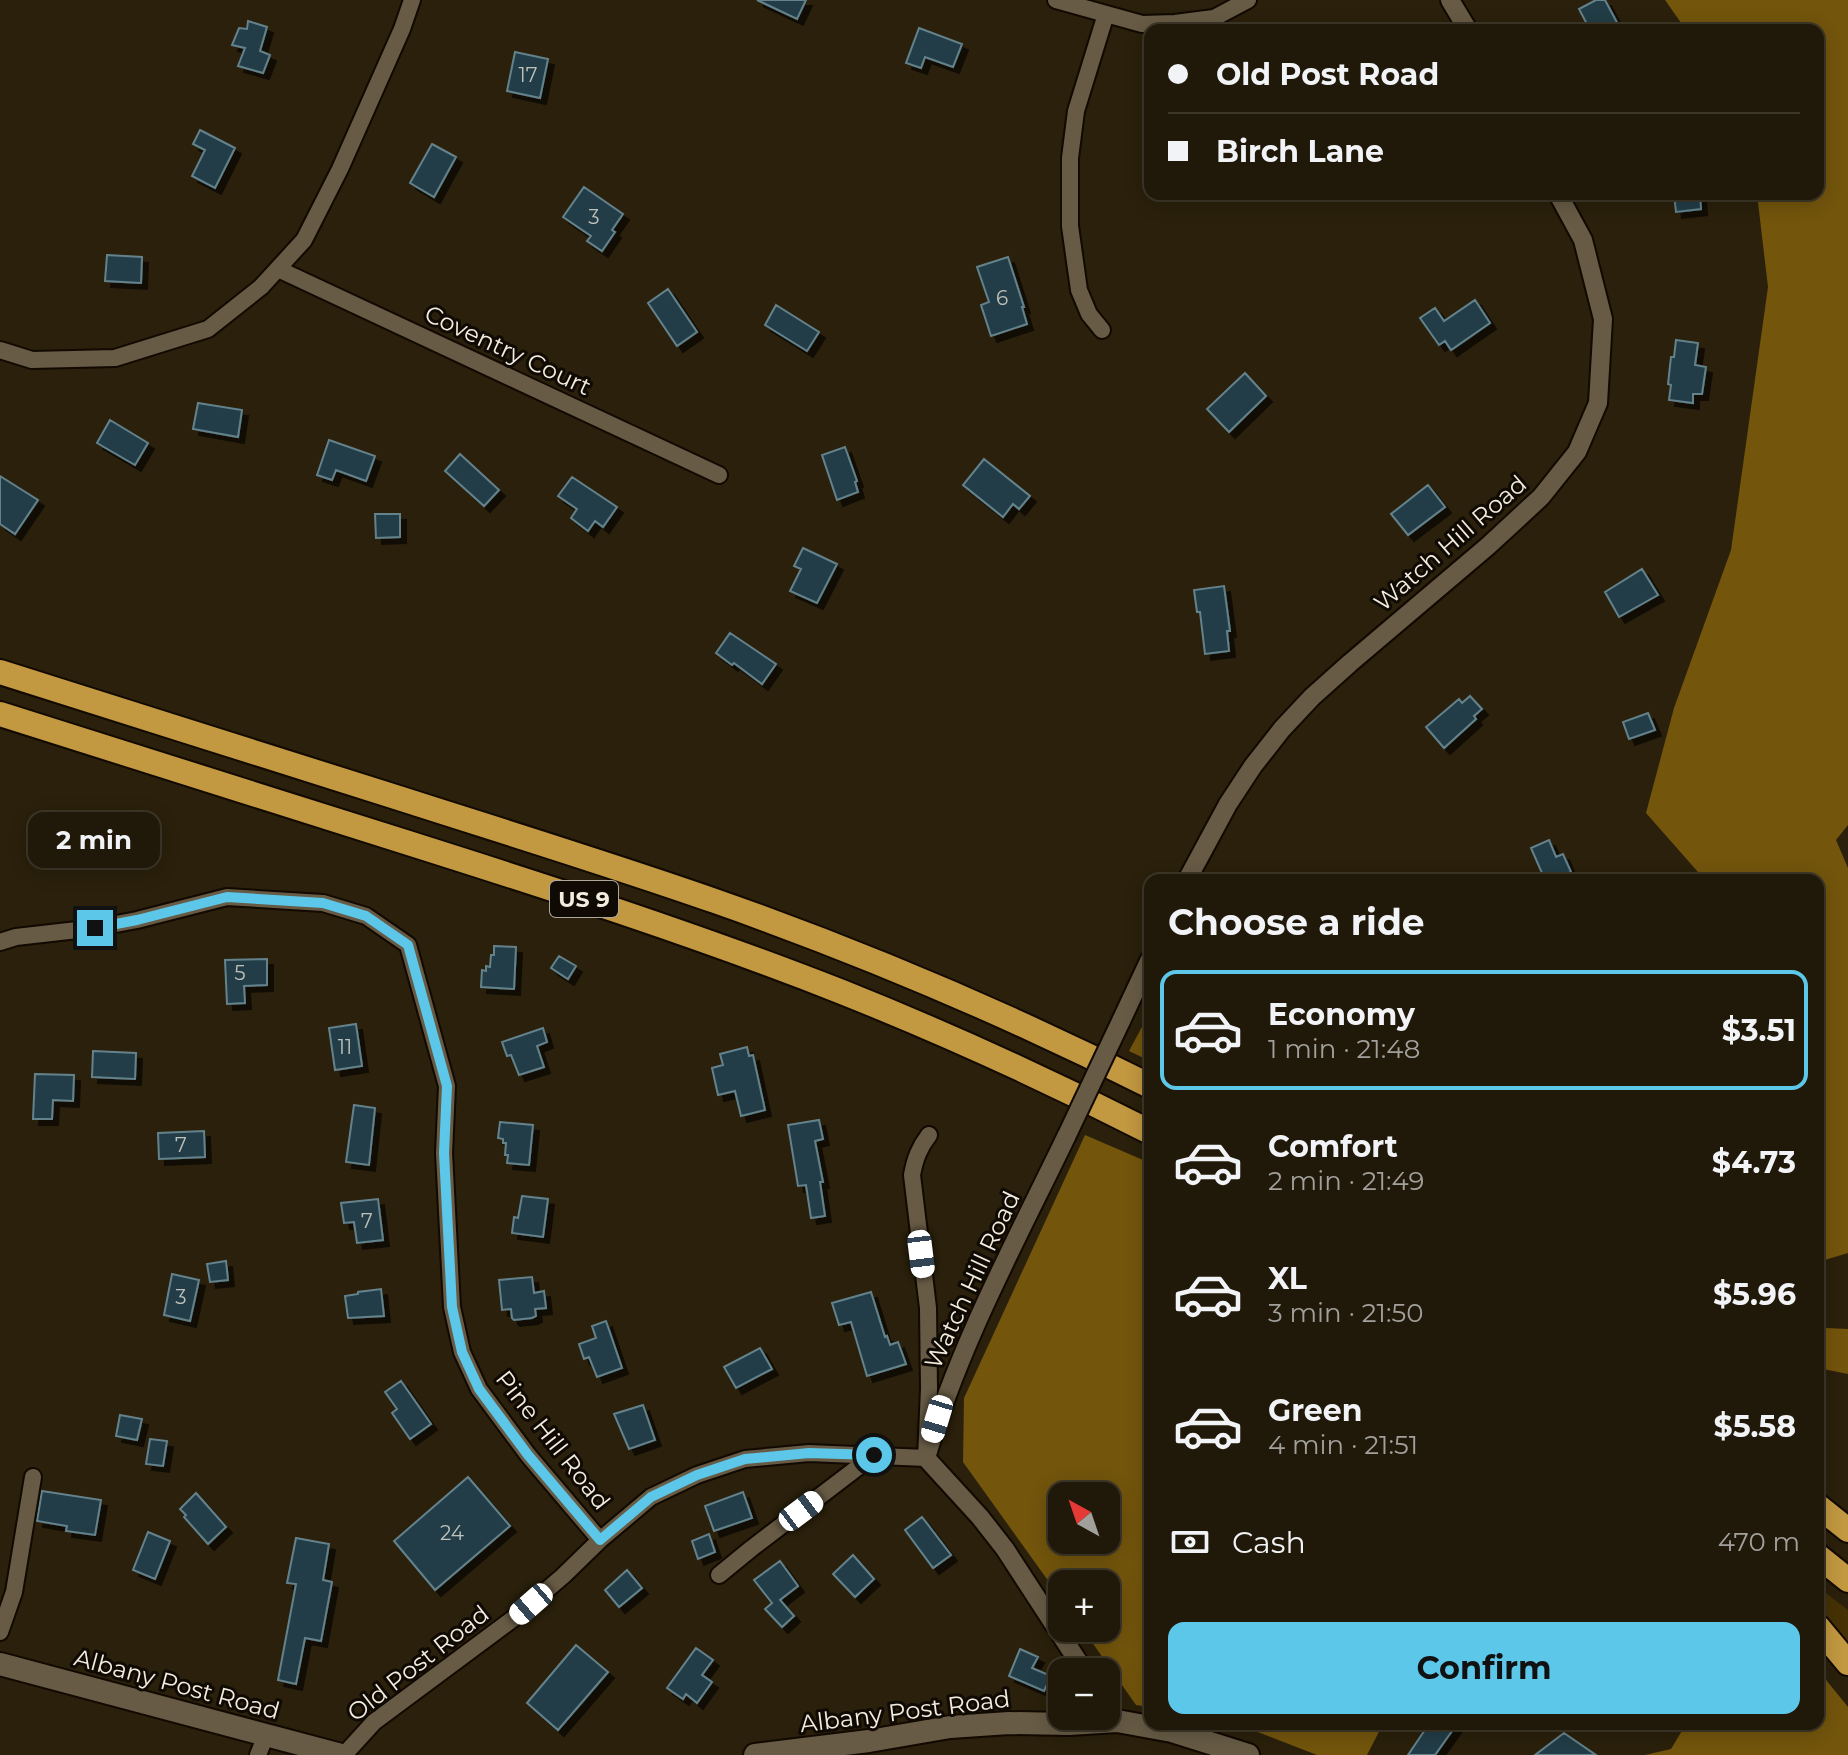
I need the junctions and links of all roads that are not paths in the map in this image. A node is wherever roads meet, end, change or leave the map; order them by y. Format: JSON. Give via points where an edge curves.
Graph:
{"nodes":[{"id":1,"x":412,"y":0,"type":"edge"},
{"id":2,"x":1056,"y":0,"type":"edge"},
{"id":3,"x":1248,"y":0,"type":"edge"},
{"id":4,"x":1450,"y":0,"type":"edge"},
{"id":5,"x":1106,"y":14,"type":"junction"},
{"id":6,"x":1464,"y":24,"type":"edge"},
{"id":7,"x":1561,"y":200,"type":"edge"},
{"id":8,"x":278,"y":269,"type":"junction"},
{"id":9,"x":1102,"y":330,"type":"dead end"},
{"id":10,"x":0,"y":350,"type":"edge"},
{"id":11,"x":719,"y":475,"type":"dead end"},
{"id":12,"x":0,"y":672,"type":"edge"},
{"id":13,"x":0,"y":714,"type":"edge"},
{"id":14,"x":1190,"y":874,"type":"edge"},
{"id":15,"x":0,"y":942,"type":"edge"},
{"id":16,"x":1144,"y":972,"type":"edge"},
{"id":17,"x":1144,"y":1083,"type":"edge"},
{"id":18,"x":1144,"y":1129,"type":"edge"},
{"id":19,"x":929,"y":1135,"type":"dead end"},
{"id":20,"x":874,"y":1455,"type":"junction"},
{"id":21,"x":926,"y":1458,"type":"junction"},
{"id":22,"x":33,"y":1477,"type":"dead end"},
{"id":23,"x":1824,"y":1497,"type":"edge"},
{"id":24,"x":1824,"y":1511,"type":"edge"},
{"id":25,"x":1848,"y":1513,"type":"edge"},
{"id":26,"x":1848,"y":1530,"type":"edge"},
{"id":27,"x":600,"y":1540,"type":"junction"},
{"id":28,"x":1824,"y":1561,"type":"edge"},
{"id":29,"x":719,"y":1575,"type":"dead end"},
{"id":30,"x":1848,"y":1580,"type":"edge"},
{"id":31,"x":0,"y":1632,"type":"edge"},
{"id":32,"x":1824,"y":1634,"type":"edge"},
{"id":33,"x":1076,"y":1658,"type":"edge"},
{"id":34,"x":1848,"y":1663,"type":"edge"},
{"id":35,"x":0,"y":1664,"type":"edge"},
{"id":36,"x":1120,"y":1715,"type":"edge"},
{"id":37,"x":1144,"y":1723,"type":"edge"},
{"id":38,"x":1048,"y":1724,"type":"edge"},
{"id":39,"x":1169,"y":1730,"type":"edge"},
{"id":40,"x":262,"y":1745,"type":"edge"},
{"id":41,"x":342,"y":1755,"type":"edge"},
{"id":42,"x":755,"y":1755,"type":"edge"},
{"id":43,"x":1248,"y":1755,"type":"edge"}],
"edges":[{"from":1,"to":8,"type":"street","via":[[340,169],[304,240]]},
{"from":2,"to":5,"type":"street"},
{"from":3,"to":5,"type":"street","via":[[1214,18],[1175,23],[1142,24]]},
{"from":4,"to":6,"type":"street"},
{"from":5,"to":9,"type":"street","via":[[1076,111],[1070,158],[1070,226],[1079,290]]},
{"from":7,"to":14,"type":"street","name":"Watch Hill Road","via":[[1583,240],[1603,319],[1598,403],[1577,452],[1541,497],[1282,729],[1228,804]]},
{"from":8,"to":10,"type":"street","via":[[208,329],[115,358],[32,360]]},
{"from":8,"to":11,"type":"street","name":"Coventry Court"},
{"from":12,"to":17,"type":"highway","number":"US 9","via":[[717,902],[920,981]]},
{"from":13,"to":18,"type":"highway","number":"US 9","via":[[703,940],[931,1030]]},
{"from":15,"to":27,"type":"street","name":"Pine Hill Road","via":[[123,923],[227,897],[323,903],[366,916],[408,945],[447,1086],[444,1169],[452,1307],[462,1352],[479,1389]]},
{"from":16,"to":21,"type":"street","name":"Watch Hill Road","bridge":true,"via":[[971,1333]]},
{"from":19,"to":21,"type":"street","name":"Watch Hill Road","via":[[912,1175],[928,1308]]},
{"from":20,"to":21,"type":"street","name":"Old Post Road"},
{"from":20,"to":27,"type":"street","name":"Old Post Road","via":[[809,1453],[745,1459],[651,1497]]},
{"from":20,"to":29,"type":"street"},
{"from":21,"to":33,"type":"street","via":[[1005,1549]]},
{"from":22,"to":31,"type":"street","via":[[14,1592]]},
{"from":23,"to":25,"type":"highway"},
{"from":24,"to":26,"type":"highway"},
{"from":27,"to":41,"type":"street","name":"Old Post Road","via":[[514,1618],[374,1722]]},
{"from":28,"to":30,"type":"highway"},
{"from":32,"to":34,"type":"highway"},
{"from":35,"to":40,"type":"main road","name":"Albany Post Road"},
{"from":36,"to":37,"type":"main road","name":"Albany Post Road"},
{"from":38,"to":42,"type":"main road","name":"Albany Post Road","via":[[950,1727]]},
{"from":39,"to":43,"type":"main road","name":"Albany Post Road"},
{"from":40,"to":41,"type":"main road","name":"Albany Post Road"}]}
